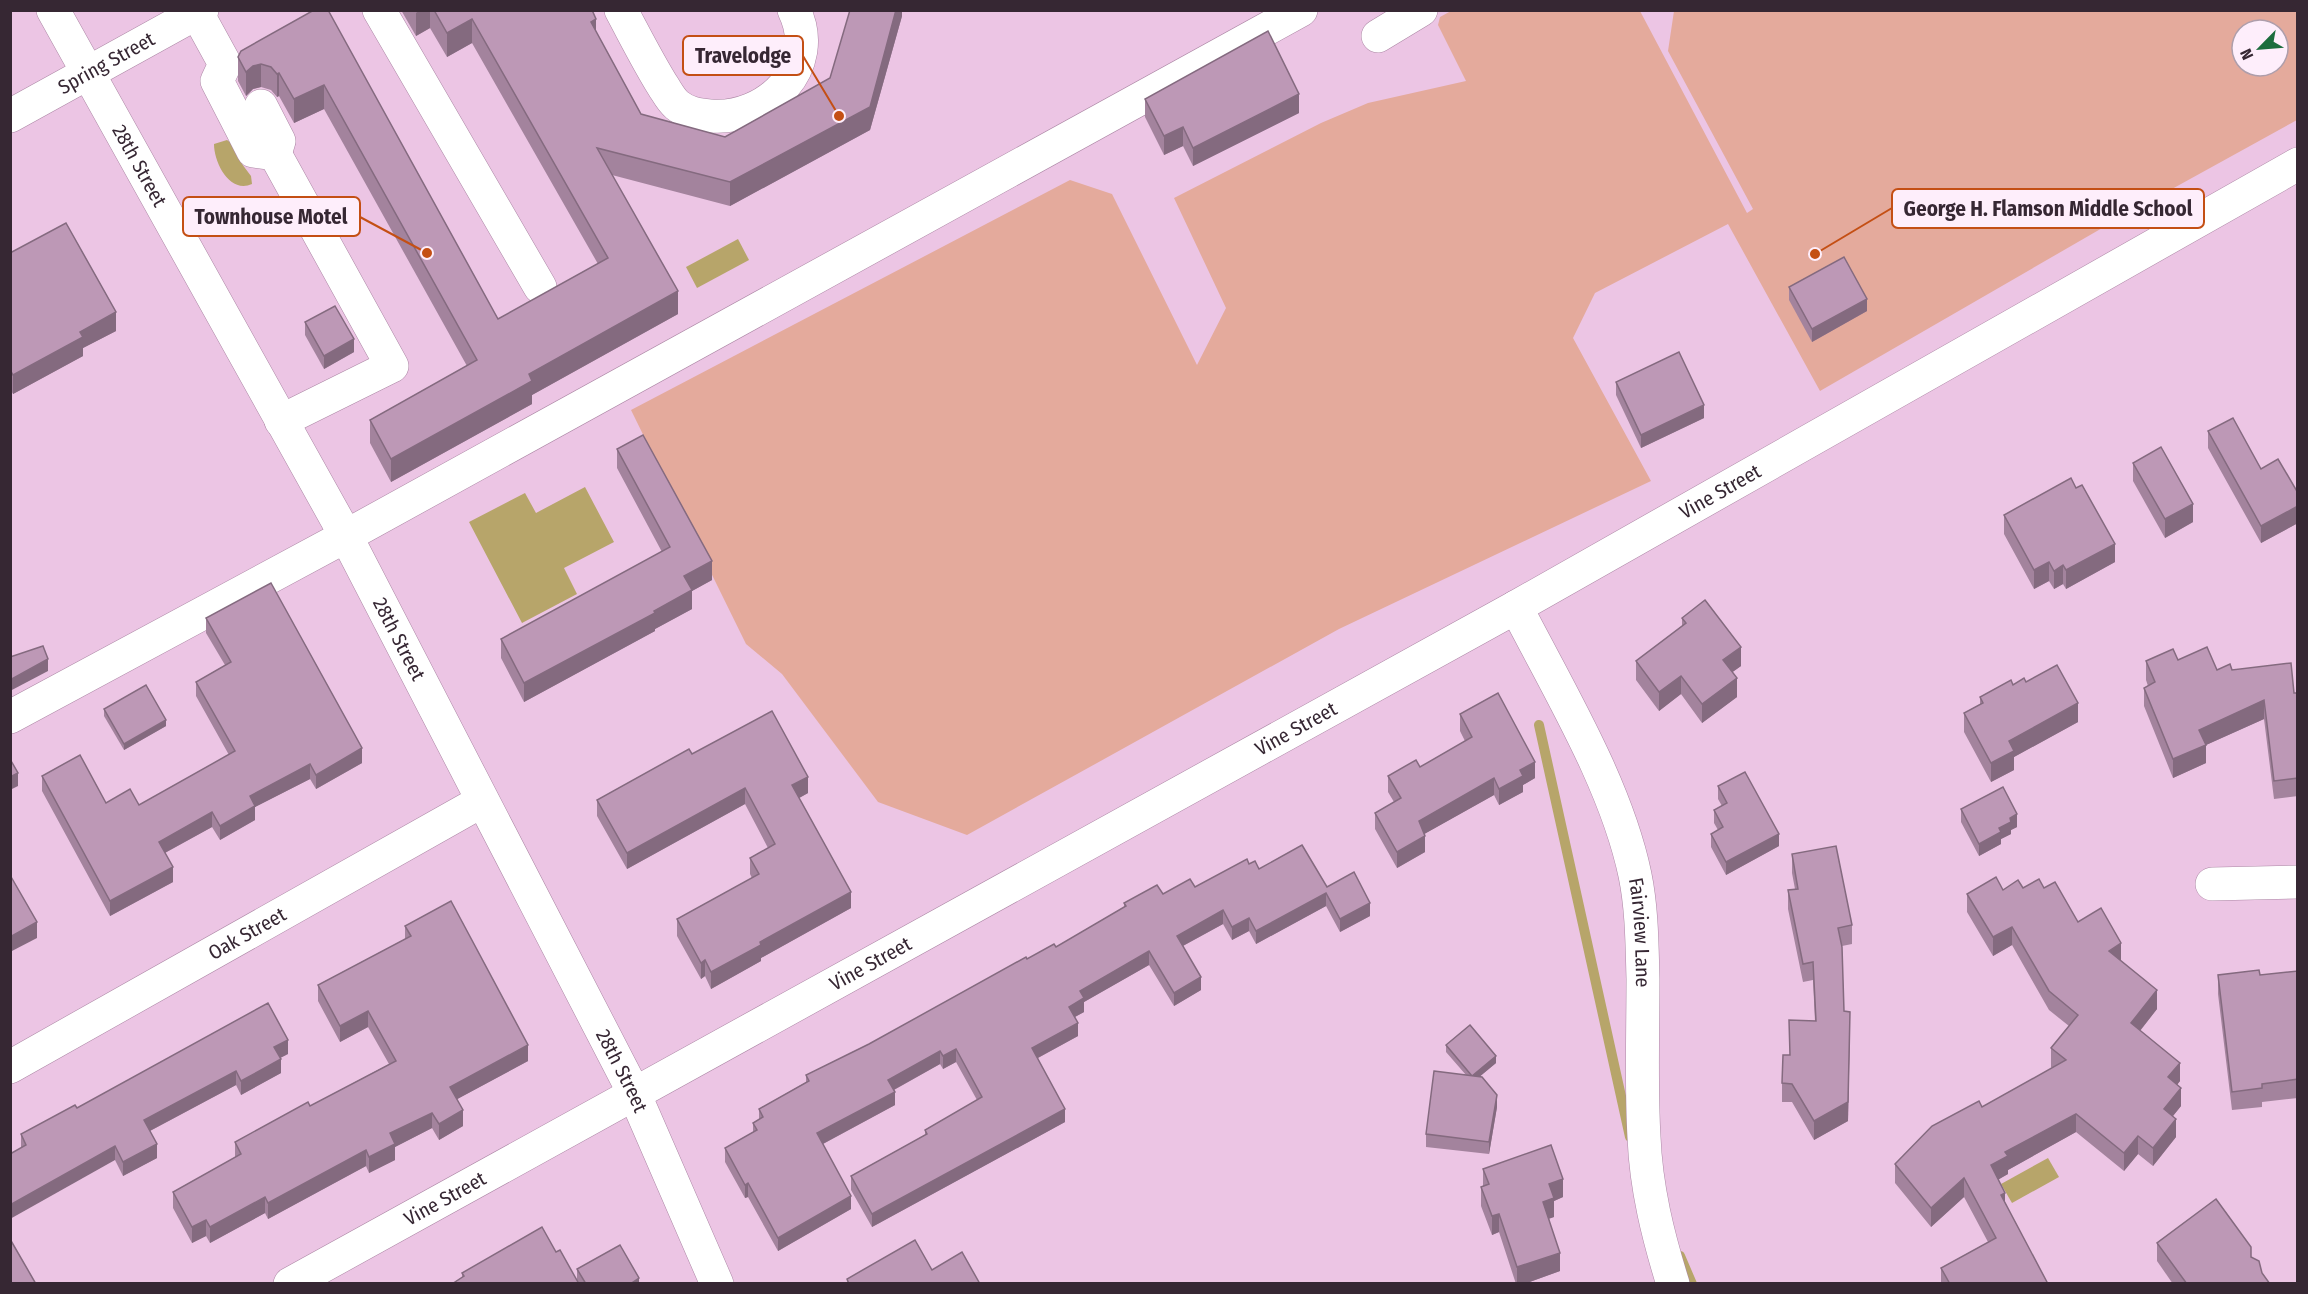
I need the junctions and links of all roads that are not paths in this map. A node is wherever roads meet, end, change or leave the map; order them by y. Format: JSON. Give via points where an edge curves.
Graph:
{"nodes":[{"id":1,"x":53,"y":10,"type":"edge"},
{"id":2,"x":379,"y":10,"type":"edge"},
{"id":3,"x":621,"y":10,"type":"edge"},
{"id":4,"x":794,"y":10,"type":"edge"},
{"id":5,"x":1301,"y":10,"type":"edge"},
{"id":6,"x":1421,"y":10,"type":"edge"},
{"id":7,"x":199,"y":12,"type":"edge"},
{"id":8,"x":1378,"y":36,"type":"dead end"},
{"id":9,"x":88,"y":74,"type":"junction"},
{"id":10,"x":261,"y":106,"type":"dead end"},
{"id":11,"x":10,"y":116,"type":"edge"},
{"id":12,"x":275,"y":154,"type":"junction"},
{"id":13,"x":2298,"y":164,"type":"edge"},
{"id":14,"x":540,"y":288,"type":"dead end"},
{"id":15,"x":281,"y":421,"type":"junction"},
{"id":16,"x":346,"y":536,"type":"junction"},
{"id":17,"x":1516,"y":606,"type":"junction"},
{"id":18,"x":10,"y":717,"type":"edge"},
{"id":19,"x":483,"y":801,"type":"junction"},
{"id":20,"x":2298,"y":882,"type":"edge"},
{"id":21,"x":2212,"y":885,"type":"dead end"},
{"id":22,"x":10,"y":1067,"type":"edge"},
{"id":23,"x":634,"y":1093,"type":"junction"},
{"id":24,"x":290,"y":1284,"type":"edge"},
{"id":25,"x":717,"y":1284,"type":"edge"},
{"id":26,"x":1673,"y":1284,"type":"edge"}],
"edges":[{"from":1,"to":9,"type":"street","name":"28th Street"},
{"from":2,"to":14,"type":"street"},
{"from":3,"to":4,"type":"street","via":[[675,104],[693,114],[727,117],[753,110],[780,93],[795,71],[802,43],[800,22]]},
{"from":5,"to":16,"type":"street"},
{"from":6,"to":8,"type":"street"},
{"from":7,"to":9,"type":"street","name":"Spring Street"},
{"from":7,"to":12,"type":"street","via":[[234,69],[217,81],[253,151]]},
{"from":9,"to":11,"type":"street","name":"Spring Street"},
{"from":9,"to":15,"type":"street","name":"28th Street"},
{"from":10,"to":12,"type":"street","via":[[279,141]]},
{"from":12,"to":15,"type":"street","via":[[392,366]]},
{"from":13,"to":17,"type":"street","name":"Vine Street"},
{"from":15,"to":16,"type":"street","name":"28th Street"},
{"from":16,"to":18,"type":"street"},
{"from":16,"to":19,"type":"street","name":"28th Street"},
{"from":17,"to":23,"type":"street","name":"Vine Street"},
{"from":17,"to":26,"type":"street","name":"Fairview Lane","via":[[1618,814],[1635,876],[1642,937],[1644,1138],[1650,1197]]},
{"from":19,"to":22,"type":"street","name":"Oak Street"},
{"from":19,"to":23,"type":"street","name":"28th Street"},
{"from":20,"to":21,"type":"street"},
{"from":23,"to":24,"type":"street","name":"Vine Street"},
{"from":23,"to":25,"type":"street","name":"28th Street"}]}
